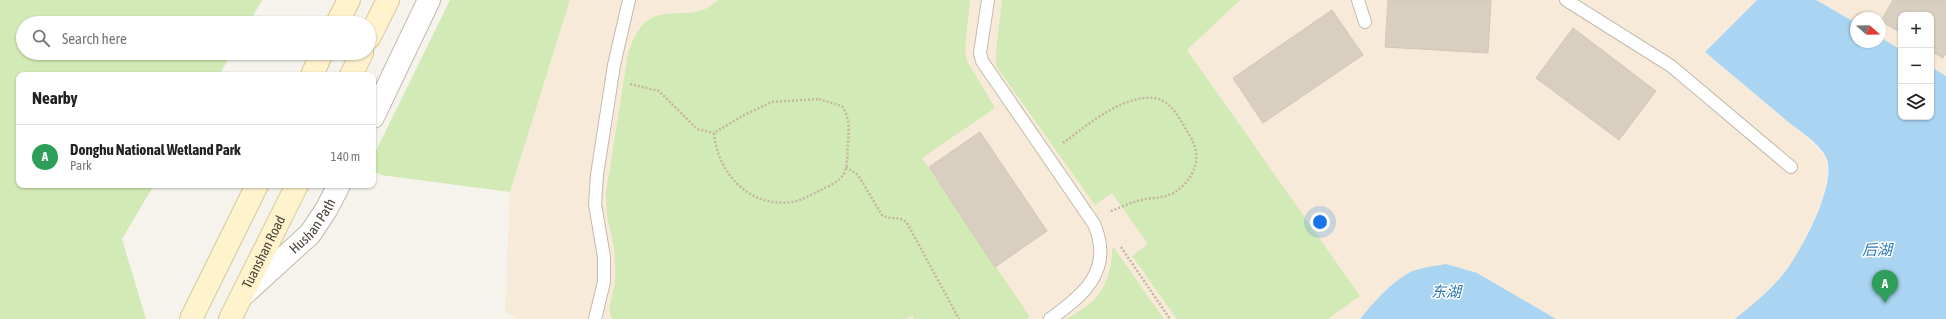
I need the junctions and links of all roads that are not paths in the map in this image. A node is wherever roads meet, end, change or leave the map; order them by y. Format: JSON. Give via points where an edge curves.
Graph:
{"nodes":[{"id":1,"x":349,"y":0,"type":"edge"},
{"id":2,"x":388,"y":0,"type":"edge"},
{"id":3,"x":429,"y":0,"type":"edge"},
{"id":4,"x":629,"y":0,"type":"edge"},
{"id":5,"x":988,"y":0,"type":"edge"},
{"id":6,"x":1358,"y":0,"type":"edge"},
{"id":7,"x":1566,"y":0,"type":"edge"},
{"id":8,"x":341,"y":16,"type":"edge"},
{"id":9,"x":1365,"y":22,"type":"dead end"},
{"id":10,"x":376,"y":24,"type":"edge"},
{"id":11,"x":319,"y":60,"type":"edge"},
{"id":12,"x":358,"y":60,"type":"edge"},
{"id":13,"x":313,"y":72,"type":"edge"},
{"id":14,"x":352,"y":72,"type":"edge"},
{"id":15,"x":376,"y":111,"type":"edge"},
{"id":16,"x":1792,"y":167,"type":"dead end"},
{"id":17,"x":256,"y":188,"type":"edge"},
{"id":18,"x":296,"y":188,"type":"edge"},
{"id":19,"x":337,"y":188,"type":"edge"},
{"id":20,"x":244,"y":294,"type":"junction"},
{"id":21,"x":190,"y":319,"type":"edge"},
{"id":22,"x":230,"y":319,"type":"edge"},
{"id":23,"x":595,"y":319,"type":"edge"},
{"id":24,"x":1050,"y":319,"type":"edge"}],
"edges":[{"from":1,"to":8,"type":"main road"},
{"from":2,"to":10,"type":"main road"},
{"from":3,"to":15,"type":"street"},
{"from":4,"to":23,"type":"lane","via":[[612,80],[597,175],[595,204],[604,257],[604,282]]},
{"from":5,"to":24,"type":"lane","via":[[980,53],[982,61],[1090,219],[1099,238],[1099,262],[1091,283],[1074,302]]},
{"from":6,"to":9,"type":"lane"},
{"from":7,"to":16,"type":"lane","via":[[1671,66]]},
{"from":11,"to":13,"type":"main road"},
{"from":12,"to":14,"type":"main road"},
{"from":17,"to":21,"type":"main road"},
{"from":18,"to":20,"type":"main road","name":"Tuanshan Road"},
{"from":19,"to":20,"type":"street","name":"Hushan Path","via":[[310,234]]},
{"from":20,"to":22,"type":"main road","name":"Tuanshan Road"}]}
